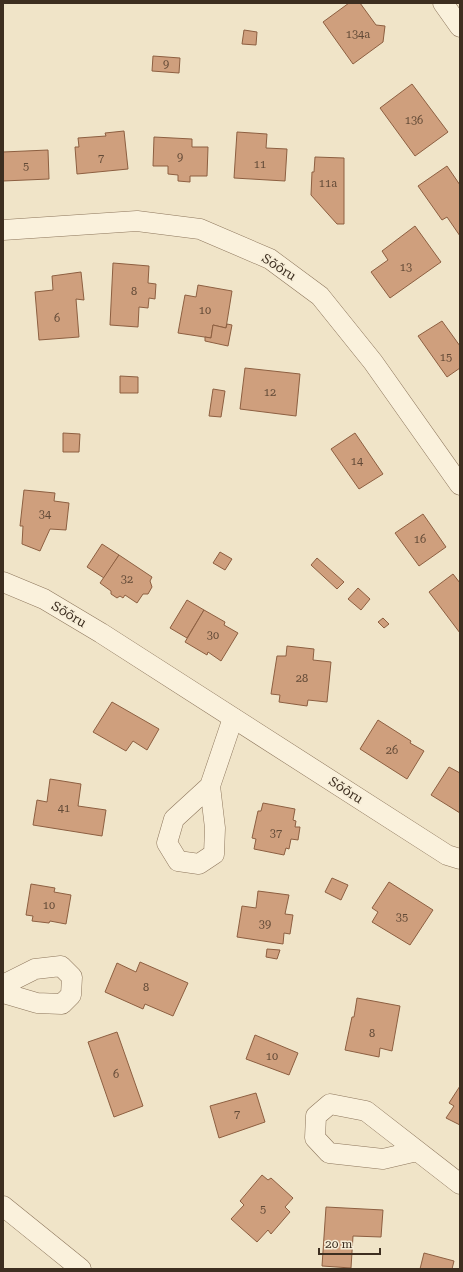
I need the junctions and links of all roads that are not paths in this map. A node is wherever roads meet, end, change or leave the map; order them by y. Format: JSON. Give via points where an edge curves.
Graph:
{"nodes":[{"id":1,"x":443,"y":3,"type":"edge"},
{"id":2,"x":460,"y":27,"type":"edge"},
{"id":3,"x":3,"y":230,"type":"edge"},
{"id":4,"x":460,"y":485,"type":"edge"},
{"id":5,"x":3,"y":582,"type":"edge"},
{"id":6,"x":233,"y":718,"type":"junction"},
{"id":7,"x":210,"y":786,"type":"dead end"},
{"id":8,"x":460,"y":859,"type":"edge"},
{"id":9,"x":3,"y":985,"type":"edge"},
{"id":10,"x":3,"y":993,"type":"edge"},
{"id":11,"x":417,"y":1151,"type":"junction"},
{"id":12,"x":460,"y":1184,"type":"edge"},
{"id":13,"x":3,"y":1206,"type":"edge"},
{"id":14,"x":81,"y":1269,"type":"edge"}],
"edges":[{"from":1,"to":2,"type":"street"},
{"from":3,"to":4,"type":"street","name":"Sõõru","via":[[137,221],[200,229],[270,259],[320,296],[372,362]]},
{"from":5,"to":6,"type":"street","name":"Sõõru","via":[[51,603]]},
{"from":6,"to":7,"type":"street"},
{"from":6,"to":8,"type":"street","name":"Sõõru","via":[[447,856]]},
{"from":9,"to":10,"type":"street","via":[[36,969],[54,966],[61,966],[72,977],[71,995],[62,1004],[37,1003]]},
{"from":11,"to":11,"type":"street","via":[[366,1111],[330,1104],[316,1116],[315,1138],[329,1154],[383,1159]]},
{"from":11,"to":12,"type":"street"},
{"from":13,"to":14,"type":"street"}]}
